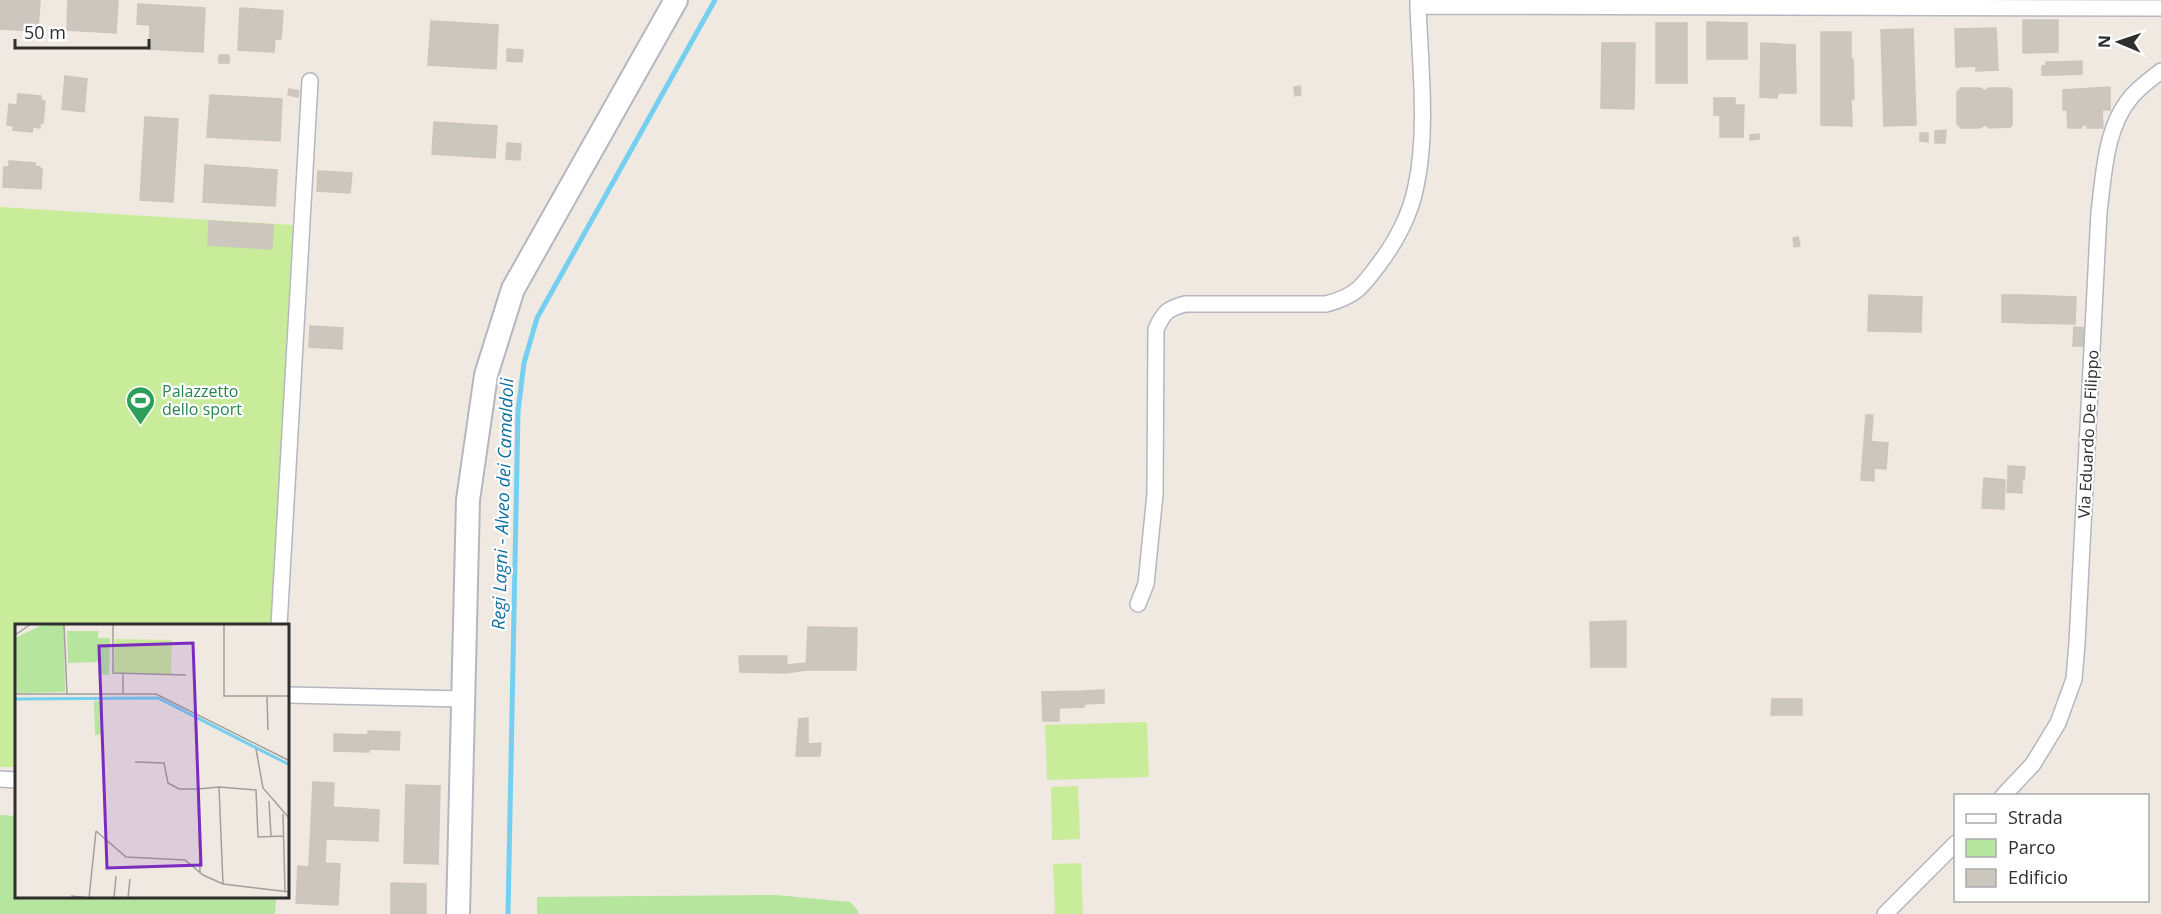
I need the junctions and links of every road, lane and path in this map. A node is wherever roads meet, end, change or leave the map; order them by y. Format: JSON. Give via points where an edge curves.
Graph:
{"nodes":[{"id":1,"x":676,"y":0,"type":"edge"},
{"id":2,"x":1418,"y":3,"type":"edge"},
{"id":3,"x":2161,"y":8,"type":"edge"},
{"id":4,"x":2161,"y":71,"type":"edge"},
{"id":5,"x":310,"y":81,"type":"dead end"},
{"id":6,"x":1138,"y":604,"type":"dead end"},
{"id":7,"x":279,"y":624,"type":"edge"},
{"id":8,"x":290,"y":695,"type":"edge"},
{"id":9,"x":463,"y":699,"type":"junction"},
{"id":10,"x":0,"y":779,"type":"edge"},
{"id":11,"x":15,"y":780,"type":"edge"},
{"id":12,"x":2004,"y":794,"type":"edge"},
{"id":13,"x":1954,"y":845,"type":"edge"},
{"id":14,"x":458,"y":914,"type":"edge"},
{"id":15,"x":1885,"y":914,"type":"edge"}],
"edges":[{"from":1,"to":9,"type":"street","via":[[513,289],[486,375],[468,500]]},
{"from":2,"to":3,"type":"street"},
{"from":2,"to":6,"type":"street","via":[[1422,109],[1416,186],[1405,219],[1387,253],[1359,290],[1344,300],[1326,304],[1185,304],[1170,308],[1158,323],[1154,343],[1155,494],[1146,584]]},
{"from":4,"to":12,"type":"street","name":"Via Eduardo De Filippo","via":[[2131,97],[2117,121],[2106,156],[2099,212],[2074,679],[2058,723],[2033,764]]},
{"from":5,"to":7,"type":"street"},
{"from":8,"to":9,"type":"street"},
{"from":9,"to":14,"type":"street"},
{"from":10,"to":11,"type":"street"},
{"from":13,"to":15,"type":"street"}]}
